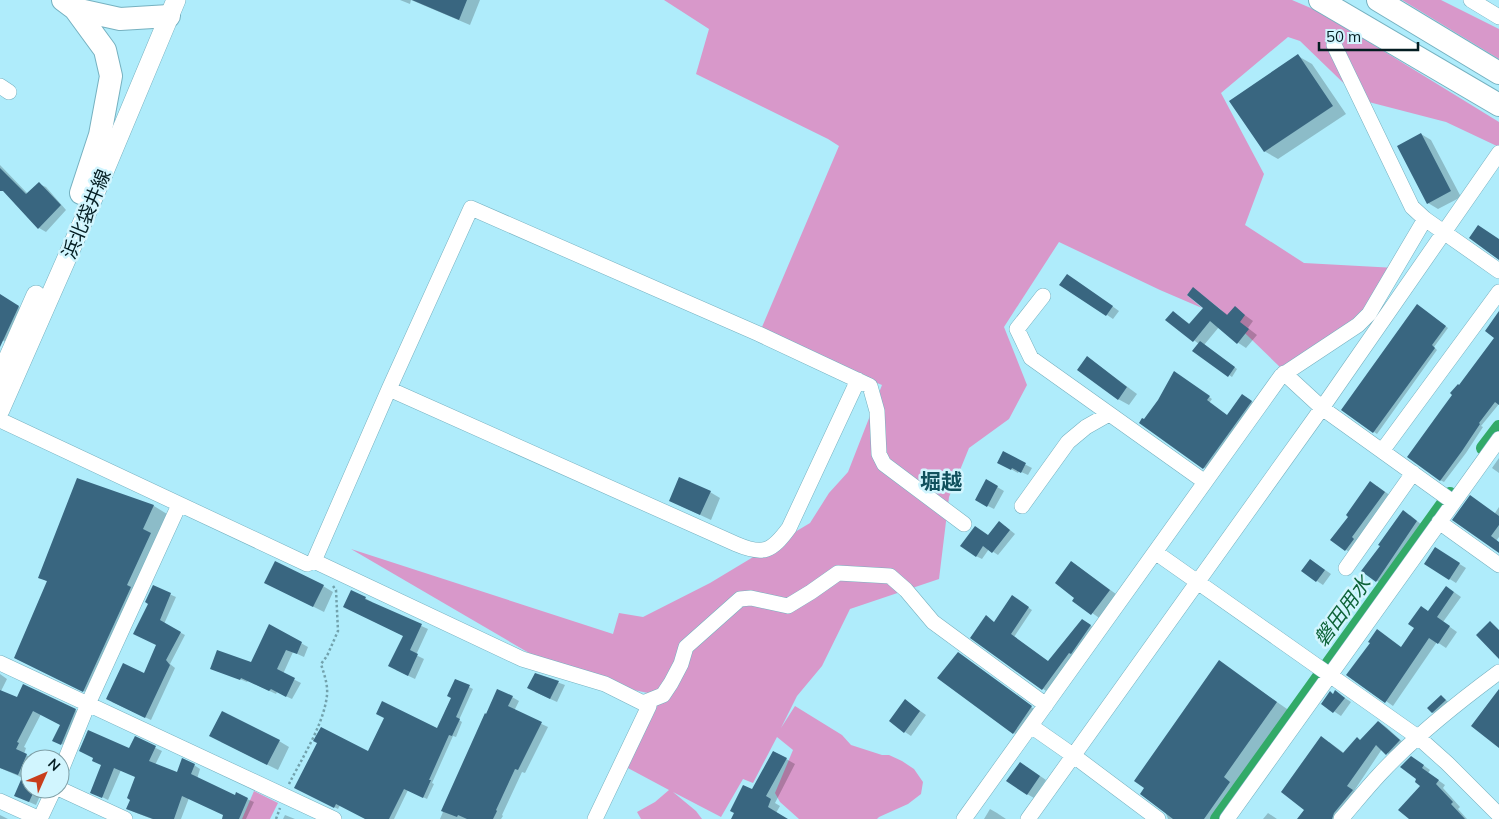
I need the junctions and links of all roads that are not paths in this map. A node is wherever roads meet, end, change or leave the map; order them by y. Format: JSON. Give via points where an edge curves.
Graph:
{"nodes":[{"id":1,"x":1320,"y":0,"type":"edge"},
{"id":2,"x":1378,"y":0,"type":"edge"},
{"id":3,"x":1471,"y":0,"type":"edge"},
{"id":4,"x":69,"y":4,"type":"edge"},
{"id":5,"x":172,"y":8,"type":"edge"},
{"id":6,"x":1499,"y":17,"type":"edge"},
{"id":7,"x":1334,"y":45,"type":"dead end"},
{"id":8,"x":1499,"y":73,"type":"edge"},
{"id":9,"x":1499,"y":105,"type":"edge"},
{"id":10,"x":1499,"y":153,"type":"edge"},
{"id":11,"x":81,"y":192,"type":"junction"},
{"id":12,"x":1425,"y":219,"type":"junction"},
{"id":13,"x":1444,"y":232,"type":"junction"},
{"id":14,"x":1499,"y":270,"type":"edge"},
{"id":15,"x":1499,"y":292,"type":"edge"},
{"id":16,"x":1043,"y":296,"type":"dead end"},
{"id":17,"x":1284,"y":373,"type":"junction"},
{"id":18,"x":0,"y":377,"type":"edge"},
{"id":19,"x":858,"y":380,"type":"junction"},
{"id":20,"x":389,"y":389,"type":"junction"},
{"id":21,"x":1322,"y":408,"type":"junction"},
{"id":22,"x":0,"y":410,"type":"edge"},
{"id":23,"x":1109,"y":414,"type":"junction"},
{"id":24,"x":0,"y":420,"type":"edge"},
{"id":25,"x":1499,"y":439,"type":"edge"},
{"id":26,"x":1382,"y":451,"type":"junction"},
{"id":27,"x":1413,"y":473,"type":"junction"},
{"id":28,"x":1205,"y":482,"type":"junction"},
{"id":29,"x":1453,"y":502,"type":"junction"},
{"id":30,"x":179,"y":505,"type":"junction"},
{"id":31,"x":1022,"y":506,"type":"dead end"},
{"id":32,"x":1439,"y":522,"type":"junction"},
{"id":33,"x":964,"y":524,"type":"dead end"},
{"id":34,"x":1155,"y":552,"type":"junction"},
{"id":35,"x":314,"y":561,"type":"junction"},
{"id":36,"x":1499,"y":565,"type":"edge"},
{"id":37,"x":1346,"y":568,"type":"dead end"},
{"id":38,"x":1198,"y":583,"type":"junction"},
{"id":39,"x":0,"y":663,"type":"edge"},
{"id":40,"x":1499,"y":672,"type":"edge"},
{"id":41,"x":1329,"y":676,"type":"junction"},
{"id":42,"x":643,"y":703,"type":"junction"},
{"id":43,"x":88,"y":704,"type":"junction"},
{"id":44,"x":1046,"y":705,"type":"junction"},
{"id":45,"x":1031,"y":726,"type":"junction"},
{"id":46,"x":1419,"y":738,"type":"junction"},
{"id":47,"x":70,"y":749,"type":"edge"},
{"id":48,"x":1074,"y":756,"type":"junction"},
{"id":49,"x":70,"y":794,"type":"edge"},
{"id":50,"x":49,"y":799,"type":"edge"},
{"id":51,"x":0,"y":801,"type":"edge"},
{"id":52,"x":1499,"y":815,"type":"edge"},
{"id":53,"x":40,"y":819,"type":"edge"},
{"id":54,"x":125,"y":819,"type":"edge"},
{"id":55,"x":334,"y":819,"type":"edge"},
{"id":56,"x":595,"y":819,"type":"edge"},
{"id":57,"x":964,"y":819,"type":"edge"},
{"id":58,"x":1028,"y":819,"type":"edge"},
{"id":59,"x":1158,"y":819,"type":"edge"},
{"id":60,"x":1227,"y":819,"type":"edge"},
{"id":61,"x":1341,"y":819,"type":"edge"}],
"edges":[{"from":1,"to":9,"type":"highway"},
{"from":2,"to":8,"type":"highway"},
{"from":3,"to":6,"type":"street"},
{"from":4,"to":5,"type":"highway","via":[[120,19]]},
{"from":4,"to":11,"type":"highway","via":[[105,50],[111,76],[100,135]]},
{"from":5,"to":11,"type":"main road","name":"浜北袋井線","via":[[125,97]]},
{"from":5,"to":22,"type":"main road","name":"浜北袋井線"},
{"from":7,"to":12,"type":"street","via":[[1412,207]]},
{"from":10,"to":13,"type":"street"},
{"from":11,"to":18,"type":"main road","name":"浜北袋井線"},
{"from":12,"to":13,"type":"street"},
{"from":12,"to":17,"type":"street","via":[[1369,314],[1358,325]]},
{"from":13,"to":14,"type":"street"},
{"from":13,"to":21,"type":"street"},
{"from":15,"to":26,"type":"street"},
{"from":16,"to":23,"type":"street","via":[[1018,329],[1031,358]]},
{"from":17,"to":21,"type":"street"},
{"from":17,"to":28,"type":"street"},
{"from":19,"to":20,"type":"street","via":[[789,528],[771,548],[762,551],[743,547]]},
{"from":19,"to":20,"type":"street","via":[[471,208]]},
{"from":19,"to":33,"type":"street","via":[[870,386],[877,411],[879,454],[884,464]]},
{"from":20,"to":35,"type":"street"},
{"from":21,"to":26,"type":"street"},
{"from":21,"to":38,"type":"street"},
{"from":23,"to":28,"type":"street"},
{"from":23,"to":31,"type":"street","via":[[1068,442]]},
{"from":24,"to":30,"type":"street"},
{"from":25,"to":29,"type":"street"},
{"from":26,"to":27,"type":"street"},
{"from":27,"to":29,"type":"street"},
{"from":27,"to":37,"type":"street"},
{"from":28,"to":34,"type":"street"},
{"from":29,"to":32,"type":"street"},
{"from":30,"to":35,"type":"street","via":[[307,564]]},
{"from":30,"to":43,"type":"street"},
{"from":32,"to":36,"type":"street"},
{"from":32,"to":41,"type":"street"},
{"from":34,"to":38,"type":"street"},
{"from":34,"to":44,"type":"street"},
{"from":35,"to":42,"type":"street","via":[[522,659],[606,684]]},
{"from":38,"to":41,"type":"street"},
{"from":38,"to":48,"type":"street"},
{"from":39,"to":43,"type":"street"},
{"from":40,"to":46,"type":"street"},
{"from":41,"to":46,"type":"street"},
{"from":41,"to":60,"type":"street"},
{"from":42,"to":44,"type":"street","via":[[662,695],[681,664],[686,647],[740,599],[788,606],[838,573],[890,576],[933,622]]},
{"from":42,"to":56,"type":"street","via":[[649,706]]},
{"from":43,"to":47,"type":"street"},
{"from":43,"to":55,"type":"street"},
{"from":44,"to":45,"type":"street"},
{"from":45,"to":48,"type":"street"},
{"from":45,"to":57,"type":"street"},
{"from":46,"to":52,"type":"street"},
{"from":46,"to":61,"type":"street","via":[[1380,774]]},
{"from":48,"to":58,"type":"street"},
{"from":48,"to":59,"type":"street"},
{"from":49,"to":54,"type":"street"},
{"from":50,"to":53,"type":"street"},
{"from":51,"to":53,"type":"street"}]}
